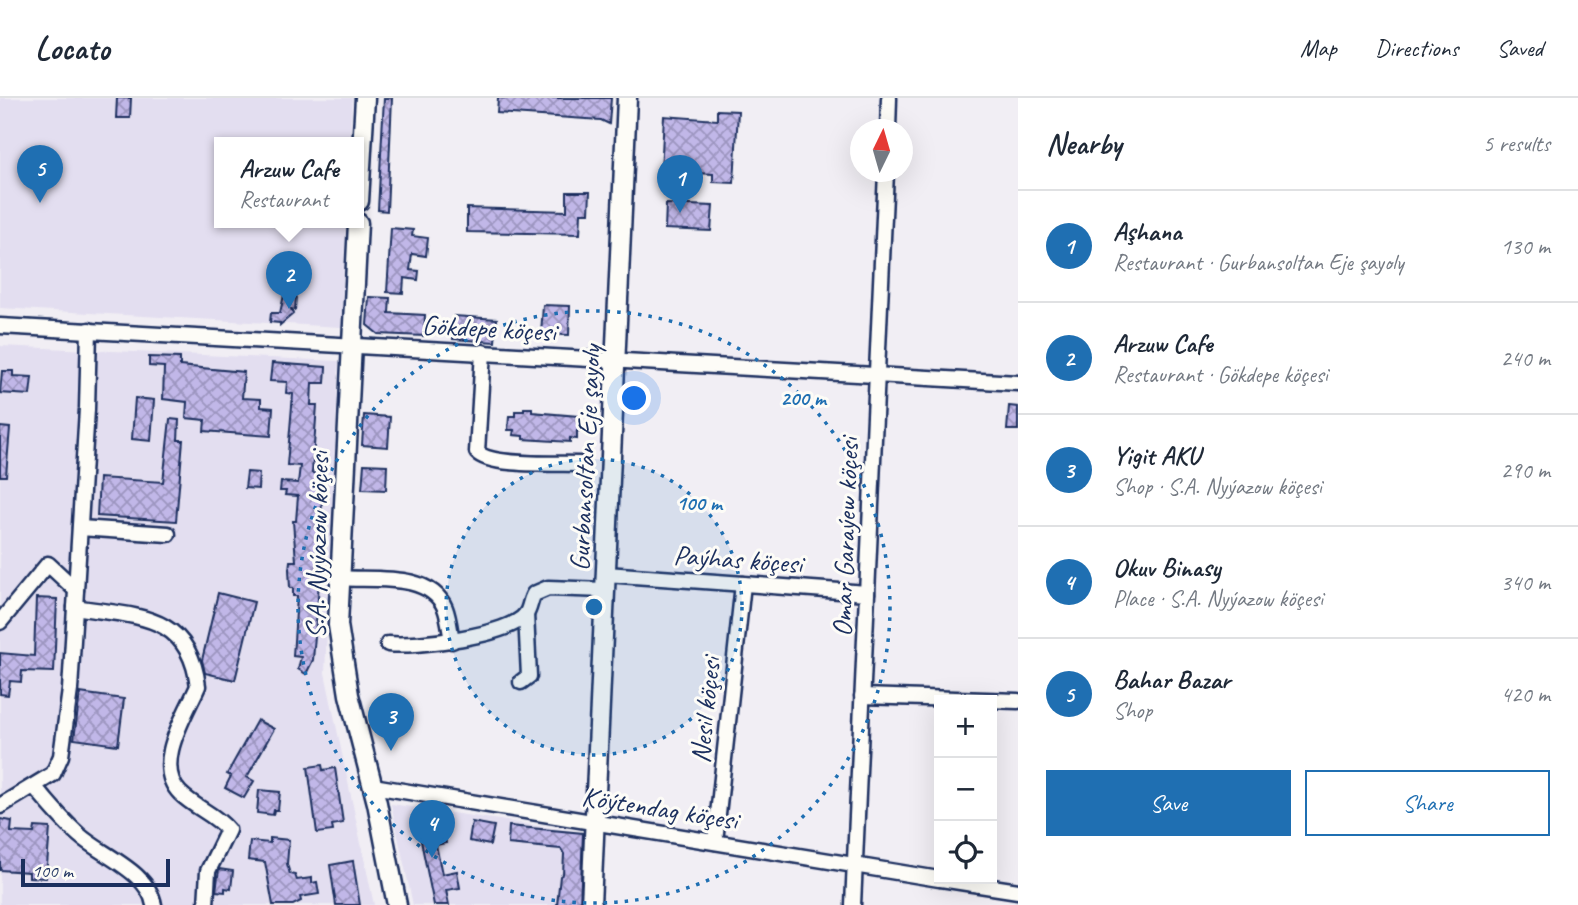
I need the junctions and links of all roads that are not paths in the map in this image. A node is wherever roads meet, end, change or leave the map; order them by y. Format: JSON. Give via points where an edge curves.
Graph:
{"nodes":[{"id":1,"x":365,"y":98,"type":"edge"},
{"id":2,"x":627,"y":98,"type":"edge"},
{"id":3,"x":889,"y":98,"type":"edge"},
{"id":4,"x":888,"y":119,"type":"edge"},
{"id":5,"x":363,"y":137,"type":"edge"},
{"id":6,"x":886,"y":182,"type":"edge"},
{"id":7,"x":358,"y":228,"type":"edge"},
{"id":8,"x":0,"y":326,"type":"edge"},
{"id":9,"x":89,"y":330,"type":"junction"},
{"id":10,"x":351,"y":345,"type":"junction"},
{"id":11,"x":483,"y":352,"type":"junction"},
{"id":12,"x":615,"y":360,"type":"junction"},
{"id":13,"x":876,"y":374,"type":"junction"},
{"id":14,"x":1018,"y":383,"type":"edge"},
{"id":15,"x":580,"y":464,"type":"dead end"},
{"id":16,"x":80,"y":528,"type":"junction"},
{"id":17,"x":168,"y":534,"type":"dead end"},
{"id":18,"x":339,"y":578,"type":"junction"},
{"id":19,"x":606,"y":582,"type":"junction"},
{"id":20,"x":743,"y":584,"type":"junction"},
{"id":21,"x":76,"y":590,"type":"junction"},
{"id":22,"x":867,"y":593,"type":"junction"},
{"id":23,"x":75,"y":607,"type":"junction"},
{"id":24,"x":526,"y":614,"type":"junction"},
{"id":25,"x":0,"y":622,"type":"edge"},
{"id":26,"x":452,"y":641,"type":"junction"},
{"id":27,"x":388,"y":644,"type":"dead end"},
{"id":28,"x":521,"y":682,"type":"dead end"},
{"id":29,"x":862,"y":696,"type":"junction"},
{"id":30,"x":1018,"y":701,"type":"edge"},
{"id":31,"x":34,"y":786,"type":"junction"},
{"id":32,"x":373,"y":786,"type":"junction"},
{"id":33,"x":0,"y":806,"type":"edge"},
{"id":34,"x":594,"y":822,"type":"junction"},
{"id":35,"x":715,"y":842,"type":"junction"},
{"id":36,"x":855,"y":865,"type":"junction"},
{"id":37,"x":934,"y":878,"type":"edge"},
{"id":38,"x":972,"y":884,"type":"edge"},
{"id":39,"x":1018,"y":891,"type":"edge"},
{"id":40,"x":154,"y":905,"type":"edge"},
{"id":41,"x":206,"y":905,"type":"edge"},
{"id":42,"x":397,"y":905,"type":"edge"},
{"id":43,"x":591,"y":905,"type":"edge"},
{"id":44,"x":853,"y":905,"type":"edge"}],
"edges":[{"from":1,"to":5,"type":"main road"},
{"from":2,"to":12,"type":"main road","name":"Gurbansoltan Eje şayoly"},
{"from":3,"to":4,"type":"street"},
{"from":6,"to":13,"type":"street","name":"Omar Garaýew köçesi"},
{"from":7,"to":10,"type":"main road","name":"S.A. Nyýazow köçesi"},
{"from":8,"to":9,"type":"street","name":"Gökdepe köçesi"},
{"from":9,"to":10,"type":"street","name":"Gökdepe köçesi"},
{"from":9,"to":16,"type":"street"},
{"from":10,"to":11,"type":"street","name":"Gökdepe köçesi"},
{"from":10,"to":18,"type":"main road","name":"S.A. Nyýazow köçesi"},
{"from":11,"to":12,"type":"street","name":"Gökdepe köçesi"},
{"from":11,"to":15,"type":"street","via":[[477,452],[481,457]]},
{"from":12,"to":13,"type":"street","name":"Gökdepe köçesi"},
{"from":12,"to":19,"type":"main road","name":"Gurbansoltan Eje şayoly"},
{"from":13,"to":14,"type":"street","name":"Gökdepe köçesi"},
{"from":13,"to":22,"type":"street","name":"Omar Garaýew köçesi"},
{"from":16,"to":17,"type":"street"},
{"from":16,"to":21,"type":"street"},
{"from":18,"to":26,"type":"street","via":[[397,579],[416,584],[445,607]]},
{"from":18,"to":32,"type":"main road","name":"S.A. Nyýazow köçesi","via":[[341,652]]},
{"from":19,"to":20,"type":"street","name":"Paýhas köçesi"},
{"from":19,"to":24,"type":"street","name":"Paýhas köçesi","via":[[540,590],[531,598]]},
{"from":19,"to":34,"type":"main road","name":"Gurbansoltan Eje şayoly"},
{"from":20,"to":22,"type":"street","name":"Paýhas köçesi"},
{"from":20,"to":35,"type":"street","name":"Nesil köçesi"},
{"from":21,"to":23,"type":"street"},
{"from":21,"to":25,"type":"street","via":[[48,564]]},
{"from":22,"to":29,"type":"street","name":"Omar Garaýew köçesi"},
{"from":23,"to":31,"type":"street","via":[[61,756],[53,775]]},
{"from":23,"to":41,"type":"street","via":[[136,614],[185,643],[198,686],[170,751],[172,774],[179,792],[228,830],[208,871]]},
{"from":24,"to":26,"type":"street"},
{"from":24,"to":28,"type":"street","via":[[530,664],[529,676]]},
{"from":26,"to":27,"type":"street"},
{"from":29,"to":30,"type":"street"},
{"from":29,"to":36,"type":"street","name":"Omar Garaýew köçesi"},
{"from":31,"to":33,"type":"street"},
{"from":31,"to":40,"type":"street","via":[[82,838],[127,869]]},
{"from":32,"to":34,"type":"street","name":"Köýtendag köçesi"},
{"from":32,"to":42,"type":"main road","name":"S.A. Nyýazow köçesi"},
{"from":34,"to":35,"type":"street","name":"Köýtendag köçesi"},
{"from":34,"to":43,"type":"main road","name":"Gurbansoltan Eje şayoly"},
{"from":35,"to":36,"type":"street","name":"Köýtendag köçesi"},
{"from":36,"to":37,"type":"street","name":"Köýtendag köçesi"},
{"from":36,"to":44,"type":"street","name":"Omar Garaýew köçesi"},
{"from":38,"to":39,"type":"street","name":"Köýtendag köçesi"}]}
